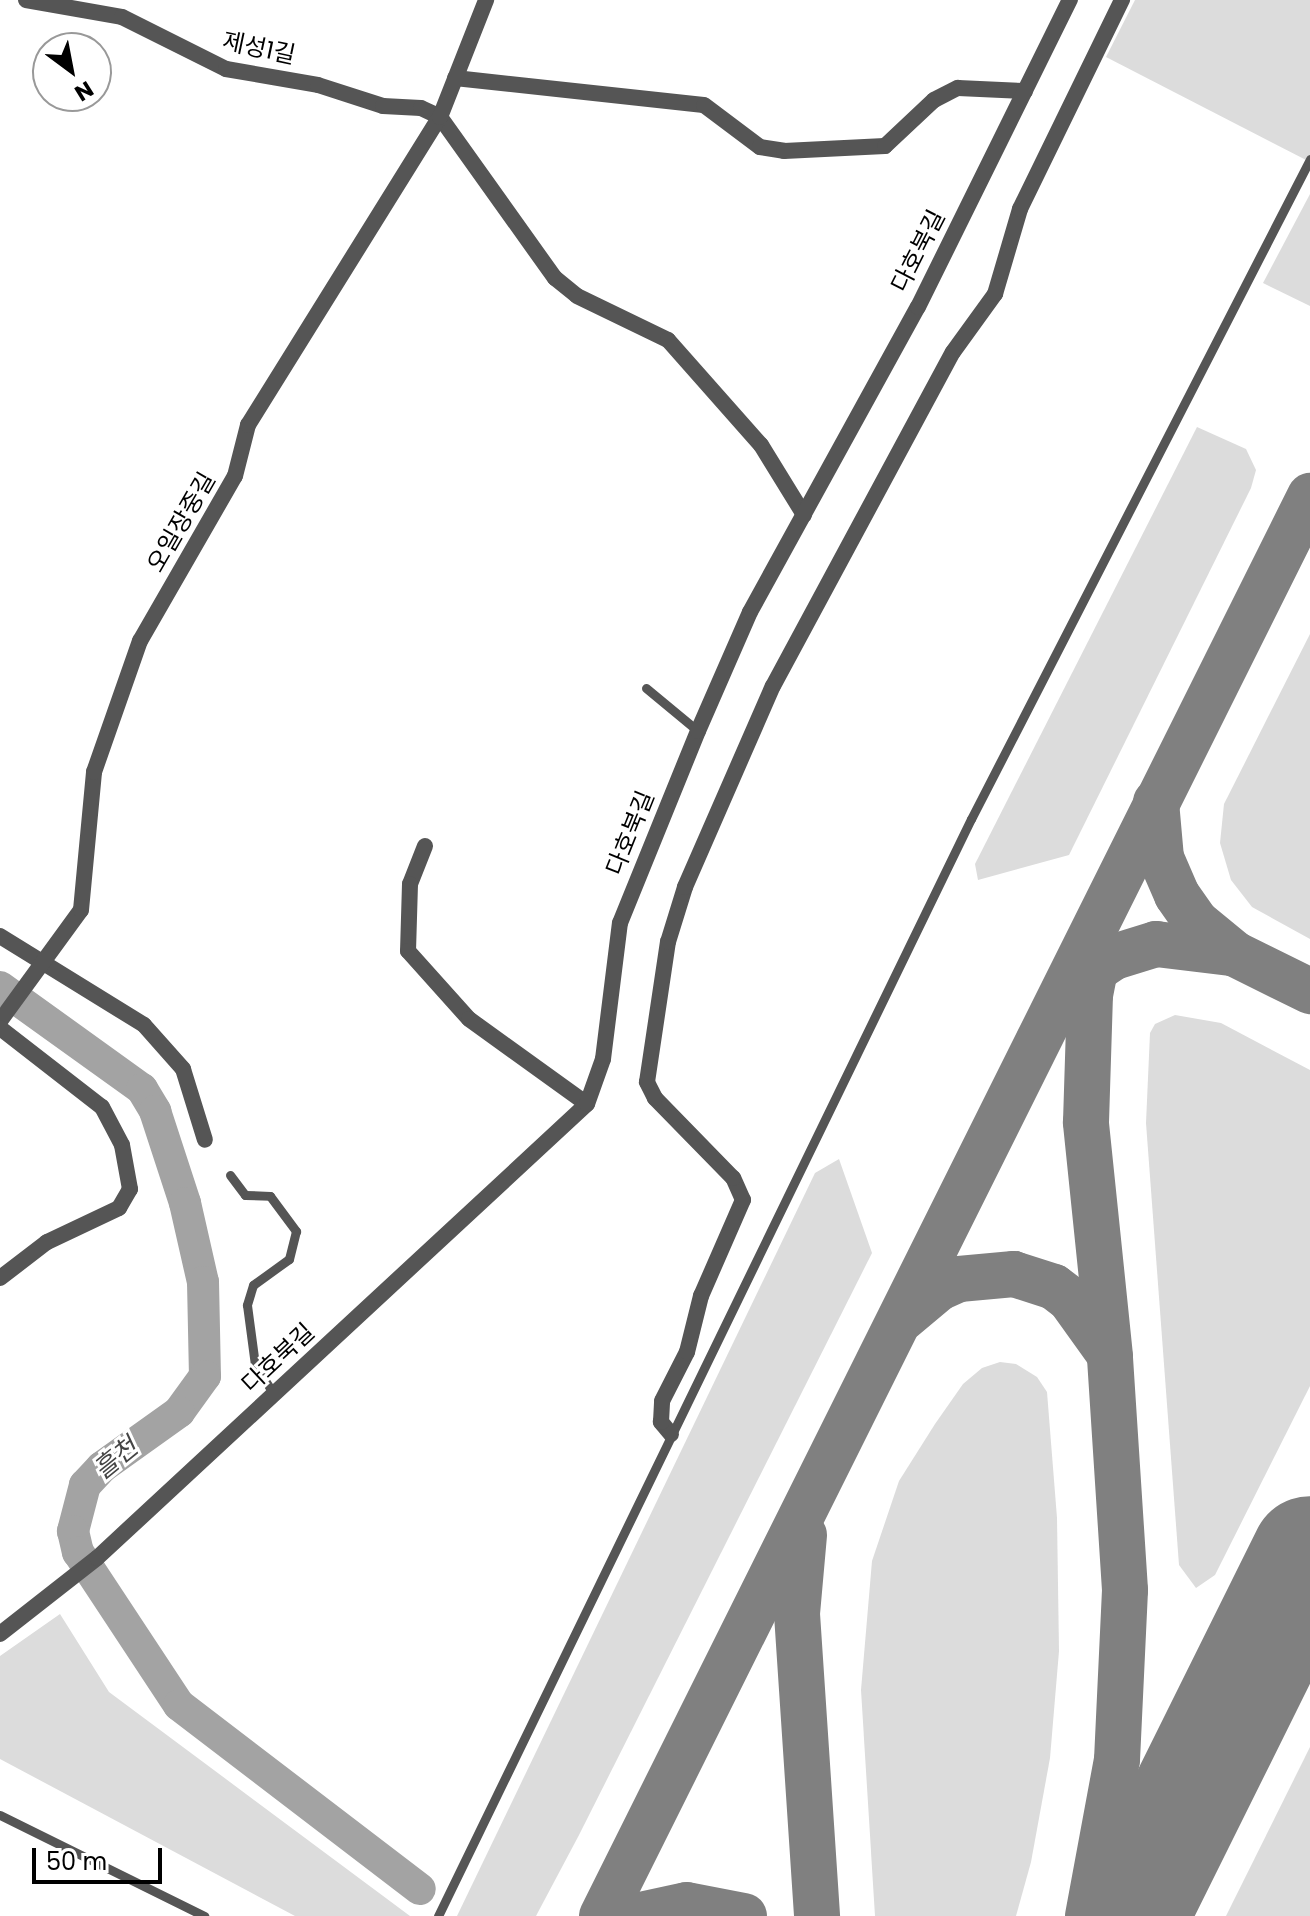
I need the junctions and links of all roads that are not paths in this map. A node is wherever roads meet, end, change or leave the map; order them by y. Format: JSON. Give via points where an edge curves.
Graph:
{"nodes":[{"id":1,"x":26,"y":0,"type":"edge"},
{"id":2,"x":486,"y":0,"type":"edge"},
{"id":3,"x":1070,"y":0,"type":"edge"},
{"id":4,"x":1122,"y":0,"type":"edge"},
{"id":5,"x":455,"y":78,"type":"junction"},
{"id":6,"x":1025,"y":91,"type":"junction"},
{"id":7,"x":440,"y":117,"type":"junction"},
{"id":8,"x":1310,"y":159,"type":"edge"},
{"id":9,"x":804,"y":515,"type":"junction"},
{"id":10,"x":646,"y":688,"type":"dead end"},
{"id":11,"x":698,"y":731,"type":"junction"},
{"id":12,"x":425,"y":846,"type":"dead end"},
{"id":13,"x":0,"y":936,"type":"edge"},
{"id":14,"x":41,"y":959,"type":"junction"},
{"id":15,"x":0,"y":1021,"type":"edge"},
{"id":16,"x":0,"y":1028,"type":"edge"},
{"id":17,"x":587,"y":1104,"type":"junction"},
{"id":18,"x":205,"y":1140,"type":"dead end"},
{"id":19,"x":230,"y":1175,"type":"dead end"},
{"id":20,"x":0,"y":1278,"type":"edge"},
{"id":21,"x":274,"y":1394,"type":"junction"},
{"id":22,"x":671,"y":1434,"type":"junction"},
{"id":23,"x":0,"y":1634,"type":"edge"},
{"id":24,"x":0,"y":1815,"type":"edge"},
{"id":25,"x":204,"y":1916,"type":"edge"},
{"id":26,"x":438,"y":1916,"type":"edge"}],
"edges":[{"from":1,"to":7,"type":"street","name":"제성1길","via":[[122,17],[226,69],[318,85],[383,106],[421,108]]},
{"from":2,"to":5,"type":"street","name":"오일장중길"},
{"from":3,"to":6,"type":"street","name":"다호북길"},
{"from":4,"to":22,"type":"street","via":[[1020,209],[995,294],[953,352],[773,686],[685,887],[668,942],[647,1082],[655,1098],[733,1178],[743,1200],[701,1296],[687,1352],[662,1401],[661,1422]]},
{"from":5,"to":6,"type":"street","via":[[704,105],[760,147],[784,151],[885,146],[934,100],[958,88]]},
{"from":5,"to":7,"type":"street","name":"오일장중길"},
{"from":6,"to":9,"type":"street","name":"다호북길","via":[[918,307]]},
{"from":7,"to":9,"type":"street","via":[[555,278],[577,296],[668,340],[761,445]]},
{"from":7,"to":14,"type":"street","name":"오일장중길","via":[[248,425],[235,476],[140,641],[94,772],[81,910]]},
{"from":8,"to":22,"type":"lane","via":[[971,819]]},
{"from":9,"to":11,"type":"street","name":"다호북길","via":[[750,612]]},
{"from":10,"to":11,"type":"lane"},
{"from":11,"to":17,"type":"street","name":"다호북길","via":[[620,923],[603,1059]]},
{"from":12,"to":17,"type":"street","via":[[410,884],[408,951],[469,1019]]},
{"from":13,"to":14,"type":"street"},
{"from":14,"to":15,"type":"street","name":"오일장중길"},
{"from":14,"to":18,"type":"street","via":[[119,1007],[165,1046],[194,1093]]},
{"from":16,"to":20,"type":"street","via":[[102,1107],[118,1132],[130,1189],[119,1208],[47,1242]]},
{"from":17,"to":21,"type":"street","name":"다호북길"},
{"from":19,"to":21,"type":"lane","via":[[245,1195],[270,1196],[296,1231],[289,1259],[253,1285],[247,1305],[255,1365]]},
{"from":21,"to":23,"type":"street","name":"다호북길","via":[[97,1558]]},
{"from":22,"to":26,"type":"lane"},
{"from":24,"to":25,"type":"lane"}]}
